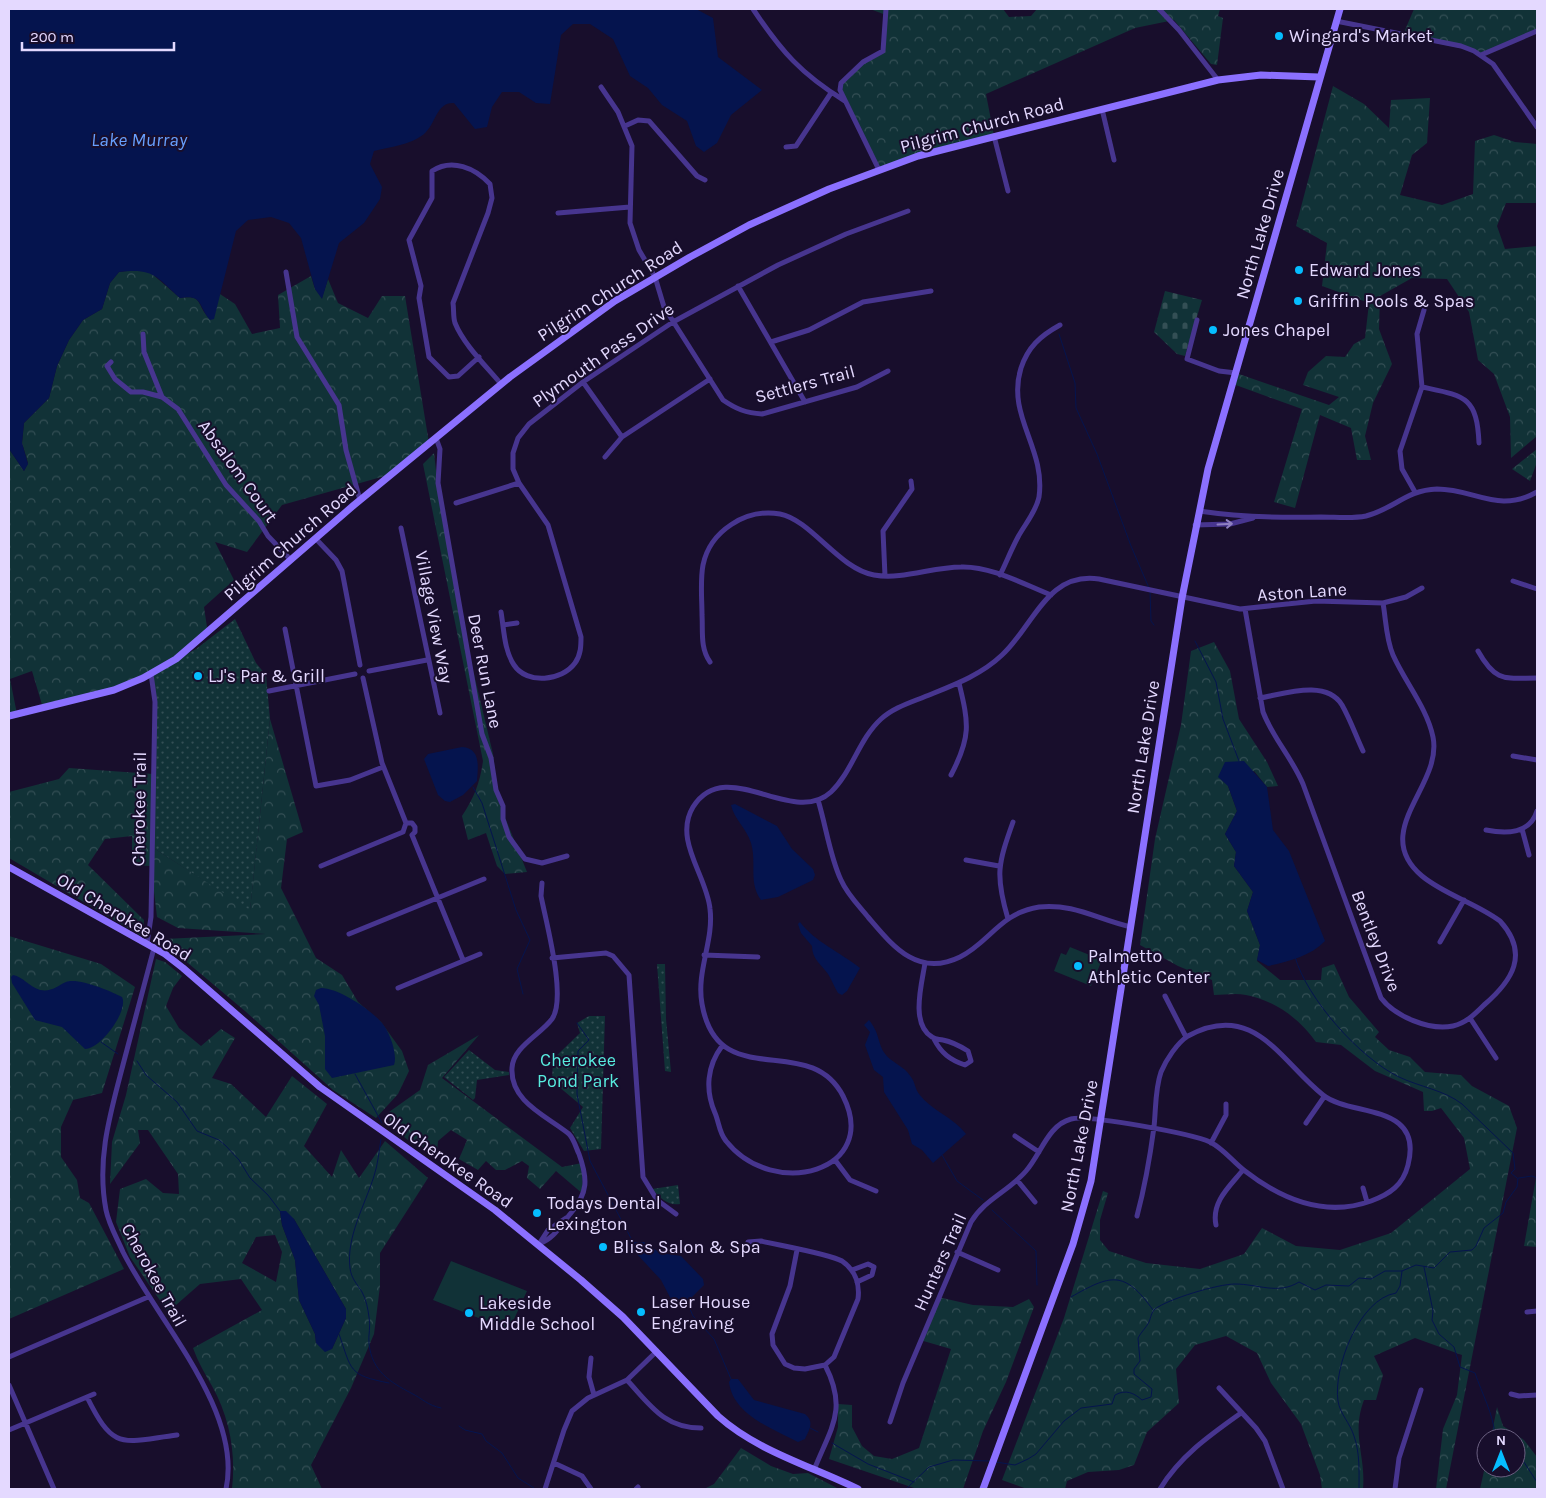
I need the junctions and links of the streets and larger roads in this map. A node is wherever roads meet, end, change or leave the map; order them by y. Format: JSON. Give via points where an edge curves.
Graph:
{"nodes":[{"id":1,"x":753,"y":9,"type":"edge"},
{"id":2,"x":886,"y":9,"type":"edge"},
{"id":3,"x":1159,"y":9,"type":"edge"},
{"id":4,"x":1340,"y":9,"type":"edge"},
{"id":5,"x":1336,"y":21,"type":"junction"},
{"id":6,"x":1537,"y":31,"type":"edge"},
{"id":7,"x":1481,"y":55,"type":"junction"},
{"id":8,"x":1319,"y":77,"type":"junction"},
{"id":9,"x":1218,"y":80,"type":"junction"},
{"id":10,"x":601,"y":87,"type":"dead end"},
{"id":11,"x":831,"y":93,"type":"junction"},
{"id":12,"x":845,"y":101,"type":"junction"},
{"id":13,"x":1102,"y":109,"type":"junction"},
{"id":14,"x":625,"y":126,"type":"junction"},
{"id":15,"x":1537,"y":127,"type":"edge"},
{"id":16,"x":994,"y":136,"type":"junction"},
{"id":17,"x":786,"y":147,"type":"dead end"},
{"id":18,"x":1114,"y":160,"type":"dead end"},
{"id":19,"x":879,"y":170,"type":"junction"},
{"id":20,"x":705,"y":180,"type":"dead end"},
{"id":21,"x":1008,"y":191,"type":"dead end"},
{"id":22,"x":630,"y":207,"type":"junction"},
{"id":23,"x":908,"y":211,"type":"dead end"},
{"id":24,"x":558,"y":213,"type":"dead end"},
{"id":25,"x":286,"y":272,"type":"dead end"},
{"id":26,"x":655,"y":277,"type":"junction"},
{"id":27,"x":738,"y":286,"type":"junction"},
{"id":28,"x":931,"y":291,"type":"dead end"},
{"id":29,"x":1424,"y":310,"type":"dead end"},
{"id":30,"x":1197,"y":320,"type":"dead end"},
{"id":31,"x":673,"y":322,"type":"junction"},
{"id":32,"x":1060,"y":324,"type":"dead end"},
{"id":33,"x":143,"y":334,"type":"dead end"},
{"id":34,"x":770,"y":342,"type":"junction"},
{"id":35,"x":480,"y":357,"type":"junction"},
{"id":36,"x":111,"y":362,"type":"dead end"},
{"id":37,"x":888,"y":371,"type":"dead end"},
{"id":38,"x":1236,"y":373,"type":"junction"},
{"id":39,"x":710,"y":379,"type":"junction"},
{"id":40,"x":583,"y":382,"type":"junction"},
{"id":41,"x":501,"y":384,"type":"junction"},
{"id":42,"x":1422,"y":387,"type":"junction"},
{"id":43,"x":162,"y":398,"type":"junction"},
{"id":44,"x":805,"y":402,"type":"junction"},
{"id":45,"x":622,"y":437,"type":"junction"},
{"id":46,"x":436,"y":438,"type":"junction"},
{"id":47,"x":1479,"y":443,"type":"dead end"},
{"id":48,"x":604,"y":457,"type":"dead end"},
{"id":49,"x":911,"y":481,"type":"dead end"},
{"id":50,"x":518,"y":483,"type":"junction"},
{"id":51,"x":1415,"y":492,"type":"junction"},
{"id":52,"x":1537,"y":492,"type":"edge"},
{"id":53,"x":360,"y":500,"type":"junction"},
{"id":54,"x":456,"y":503,"type":"dead end"},
{"id":55,"x":1199,"y":511,"type":"junction"},
{"id":56,"x":1254,"y":518,"type":"junction"},
{"id":57,"x":1195,"y":525,"type":"junction"},
{"id":58,"x":401,"y":528,"type":"dead end"},
{"id":59,"x":316,"y":539,"type":"junction"},
{"id":60,"x":291,"y":560,"type":"junction"},
{"id":61,"x":1000,"y":575,"type":"junction"},
{"id":62,"x":885,"y":576,"type":"junction"},
{"id":63,"x":1513,"y":581,"type":"dead end"},
{"id":64,"x":1422,"y":588,"type":"dead end"},
{"id":65,"x":1537,"y":589,"type":"edge"},
{"id":66,"x":1051,"y":595,"type":"junction"},
{"id":67,"x":1182,"y":598,"type":"junction"},
{"id":68,"x":1384,"y":603,"type":"junction"},
{"id":69,"x":1245,"y":609,"type":"junction"},
{"id":70,"x":501,"y":612,"type":"dead end"},
{"id":71,"x":516,"y":623,"type":"dead end"},
{"id":72,"x":503,"y":625,"type":"junction"},
{"id":73,"x":285,"y":629,"type":"dead end"},
{"id":74,"x":1478,"y":651,"type":"dead end"},
{"id":75,"x":427,"y":660,"type":"junction"},
{"id":76,"x":710,"y":662,"type":"dead end"},
{"id":77,"x":360,"y":665,"type":"junction"},
{"id":78,"x":369,"y":671,"type":"junction"},
{"id":79,"x":151,"y":674,"type":"junction"},
{"id":80,"x":355,"y":674,"type":"junction"},
{"id":81,"x":363,"y":678,"type":"junction"},
{"id":82,"x":1537,"y":678,"type":"edge"},
{"id":83,"x":959,"y":683,"type":"junction"},
{"id":84,"x":295,"y":686,"type":"junction"},
{"id":85,"x":269,"y":691,"type":"dead end"},
{"id":86,"x":1260,"y":698,"type":"junction"},
{"id":87,"x":440,"y":712,"type":"dead end"},
{"id":88,"x":9,"y":716,"type":"edge"},
{"id":89,"x":1363,"y":752,"type":"dead end"},
{"id":90,"x":1513,"y":756,"type":"dead end"},
{"id":91,"x":1537,"y":760,"type":"edge"},
{"id":92,"x":383,"y":767,"type":"junction"},
{"id":93,"x":951,"y":775,"type":"dead end"},
{"id":94,"x":818,"y":800,"type":"junction"},
{"id":95,"x":1537,"y":811,"type":"edge"},
{"id":96,"x":1013,"y":822,"type":"dead end"},
{"id":97,"x":406,"y":823,"type":"junction"},
{"id":98,"x":1522,"y":829,"type":"junction"},
{"id":99,"x":1486,"y":830,"type":"dead end"},
{"id":100,"x":403,"y":832,"type":"junction"},
{"id":101,"x":412,"y":835,"type":"junction"},
{"id":102,"x":1529,"y":854,"type":"dead end"},
{"id":103,"x":568,"y":856,"type":"dead end"},
{"id":104,"x":966,"y":860,"type":"dead end"},
{"id":105,"x":321,"y":866,"type":"dead end"},
{"id":106,"x":999,"y":866,"type":"junction"},
{"id":107,"x":9,"y":867,"type":"edge"},
{"id":108,"x":484,"y":879,"type":"dead end"},
{"id":109,"x":542,"y":883,"type":"dead end"},
{"id":110,"x":439,"y":897,"type":"junction"},
{"id":111,"x":1464,"y":900,"type":"junction"},
{"id":112,"x":1008,"y":919,"type":"junction"},
{"id":113,"x":1131,"y":927,"type":"junction"},
{"id":114,"x":349,"y":934,"type":"dead end"},
{"id":115,"x":1440,"y":942,"type":"dead end"},
{"id":116,"x":150,"y":946,"type":"junction"},
{"id":117,"x":480,"y":954,"type":"dead end"},
{"id":118,"x":704,"y":955,"type":"junction"},
{"id":119,"x":758,"y":957,"type":"dead end"},
{"id":120,"x":552,"y":958,"type":"junction"},
{"id":121,"x":463,"y":960,"type":"junction"},
{"id":122,"x":926,"y":962,"type":"junction"},
{"id":123,"x":398,"y":988,"type":"dead end"},
{"id":124,"x":1165,"y":996,"type":"dead end"},
{"id":125,"x":1470,"y":1018,"type":"junction"},
{"id":126,"x":1186,"y":1037,"type":"junction"},
{"id":127,"x":934,"y":1039,"type":"junction"},
{"id":128,"x":722,"y":1046,"type":"junction"},
{"id":129,"x":1496,"y":1058,"type":"dead end"},
{"id":130,"x":1324,"y":1097,"type":"junction"},
{"id":131,"x":1226,"y":1104,"type":"dead end"},
{"id":132,"x":1101,"y":1120,"type":"junction"},
{"id":133,"x":1306,"y":1123,"type":"dead end"},
{"id":134,"x":1154,"y":1128,"type":"junction"},
{"id":135,"x":1015,"y":1136,"type":"dead end"},
{"id":136,"x":1417,"y":1141,"type":"dead end"},
{"id":137,"x":1409,"y":1142,"type":"junction"},
{"id":138,"x":1211,"y":1143,"type":"junction"},
{"id":139,"x":1039,"y":1152,"type":"junction"},
{"id":140,"x":835,"y":1160,"type":"junction"},
{"id":141,"x":1243,"y":1170,"type":"junction"},
{"id":142,"x":1017,"y":1180,"type":"junction"},
{"id":143,"x":1363,"y":1188,"type":"dead end"},
{"id":144,"x":876,"y":1191,"type":"dead end"},
{"id":145,"x":1035,"y":1202,"type":"dead end"},
{"id":146,"x":1367,"y":1202,"type":"junction"},
{"id":147,"x":676,"y":1214,"type":"dead end"},
{"id":148,"x":1137,"y":1216,"type":"dead end"},
{"id":149,"x":1216,"y":1225,"type":"dead end"},
{"id":150,"x":748,"y":1242,"type":"dead end"},
{"id":151,"x":539,"y":1244,"type":"junction"},
{"id":152,"x":797,"y":1250,"type":"junction"},
{"id":153,"x":956,"y":1252,"type":"junction"},
{"id":154,"x":852,"y":1270,"type":"junction"},
{"id":155,"x":998,"y":1270,"type":"dead end"},
{"id":156,"x":857,"y":1282,"type":"junction"},
{"id":157,"x":148,"y":1297,"type":"junction"},
{"id":158,"x":1537,"y":1311,"type":"edge"},
{"id":159,"x":1526,"y":1312,"type":"dead end"},
{"id":160,"x":657,"y":1352,"type":"junction"},
{"id":161,"x":9,"y":1357,"type":"edge"},
{"id":162,"x":591,"y":1358,"type":"dead end"},
{"id":163,"x":825,"y":1365,"type":"junction"},
{"id":164,"x":627,"y":1380,"type":"junction"},
{"id":165,"x":9,"y":1385,"type":"edge"},
{"id":166,"x":1219,"y":1388,"type":"dead end"},
{"id":167,"x":1421,"y":1390,"type":"dead end"},
{"id":168,"x":94,"y":1394,"type":"dead end"},
{"id":169,"x":1511,"y":1394,"type":"dead end"},
{"id":170,"x":594,"y":1395,"type":"junction"},
{"id":171,"x":1537,"y":1395,"type":"edge"},
{"id":172,"x":86,"y":1397,"type":"junction"},
{"id":173,"x":1241,"y":1413,"type":"junction"},
{"id":174,"x":890,"y":1422,"type":"dead end"},
{"id":175,"x":26,"y":1423,"type":"junction"},
{"id":176,"x":701,"y":1428,"type":"dead end"},
{"id":177,"x":9,"y":1430,"type":"edge"},
{"id":178,"x":178,"y":1435,"type":"dead end"},
{"id":179,"x":554,"y":1463,"type":"junction"},
{"id":180,"x":814,"y":1470,"type":"junction"},
{"id":181,"x":54,"y":1489,"type":"edge"},
{"id":182,"x":226,"y":1489,"type":"edge"},
{"id":183,"x":545,"y":1489,"type":"edge"},
{"id":184,"x":591,"y":1489,"type":"edge"},
{"id":185,"x":858,"y":1489,"type":"edge"},
{"id":186,"x":983,"y":1489,"type":"edge"},
{"id":187,"x":1160,"y":1489,"type":"edge"},
{"id":188,"x":1283,"y":1489,"type":"edge"},
{"id":189,"x":1395,"y":1489,"type":"edge"}],
"edges":[{"from":1,"to":11,"type":"street","via":[[786,55]]},
{"from":2,"to":12,"type":"street","via":[[883,51],[863,62],[841,83]]},
{"from":3,"to":9,"type":"street"},
{"from":4,"to":5,"type":"street","name":"North Lake Drive"},
{"from":5,"to":7,"type":"street","via":[[1461,46]]},
{"from":5,"to":8,"type":"street","name":"North Lake Drive"},
{"from":6,"to":7,"type":"street"},
{"from":7,"to":15,"type":"street","via":[[1497,70]]},
{"from":8,"to":9,"type":"street","name":"Pilgrim Church Road","via":[[1261,75]]},
{"from":8,"to":38,"type":"street","name":"North Lake Drive"},
{"from":9,"to":13,"type":"street","name":"Pilgrim Church Road"},
{"from":10,"to":14,"type":"street","name":"Settlers Trail"},
{"from":11,"to":12,"type":"street"},
{"from":11,"to":17,"type":"street","via":[[796,146]]},
{"from":12,"to":19,"type":"street"},
{"from":13,"to":16,"type":"street","name":"Pilgrim Church Road"},
{"from":13,"to":18,"type":"street"},
{"from":14,"to":20,"type":"street","via":[[638,120],[649,121],[697,176]]},
{"from":14,"to":22,"type":"street","name":"Settlers Trail","via":[[633,152]]},
{"from":16,"to":19,"type":"street","name":"Pilgrim Church Road"},
{"from":16,"to":21,"type":"street"},
{"from":19,"to":26,"type":"street","name":"Pilgrim Church Road","via":[[749,226]]},
{"from":22,"to":24,"type":"street"},
{"from":22,"to":26,"type":"street","name":"Settlers Trail","via":[[632,232]]},
{"from":23,"to":27,"type":"street","name":"Plymouth Pass Drive","via":[[846,234]]},
{"from":25,"to":53,"type":"street","via":[[297,337],[339,405],[346,450]]},
{"from":26,"to":31,"type":"street","name":"Settlers Trail","via":[[664,307]]},
{"from":26,"to":41,"type":"street","name":"Pilgrim Church Road","via":[[566,334]]},
{"from":27,"to":31,"type":"street","name":"Plymouth Pass Drive"},
{"from":27,"to":34,"type":"street"},
{"from":28,"to":34,"type":"street","via":[[863,302],[809,330]]},
{"from":29,"to":42,"type":"street","via":[[1417,334]]},
{"from":30,"to":38,"type":"street","via":[[1187,359],[1219,371]]},
{"from":31,"to":39,"type":"street","name":"Settlers Trail"},
{"from":31,"to":40,"type":"street","name":"Plymouth Pass Drive"},
{"from":32,"to":61,"type":"street","via":[[1039,338],[1028,351],[1018,377],[1018,403],[1039,463],[1038,497],[1034,512]]},
{"from":33,"to":43,"type":"street","name":"Absalom Court","via":[[144,352]]},
{"from":34,"to":44,"type":"street"},
{"from":35,"to":35,"type":"street","via":[[458,376],[449,377],[429,357],[419,298],[421,286],[409,240],[432,198],[432,171],[440,166],[457,165],[472,169],[490,184],[492,198],[488,213],[454,304],[456,324]]},
{"from":35,"to":41,"type":"street"},
{"from":36,"to":43,"type":"street","name":"Absalom Court","via":[[107,366],[109,372],[131,392]]},
{"from":37,"to":44,"type":"street","name":"Settlers Trail","via":[[857,387]]},
{"from":38,"to":55,"type":"street","name":"North Lake Drive"},
{"from":39,"to":44,"type":"street","name":"Settlers Trail","via":[[723,400],[748,413],[762,414]]},
{"from":39,"to":45,"type":"street"},
{"from":40,"to":45,"type":"street"},
{"from":40,"to":50,"type":"street","name":"Plymouth Pass Drive","via":[[529,424],[518,438],[513,453],[513,469]]},
{"from":41,"to":46,"type":"street","name":"Pilgrim Church Road"},
{"from":42,"to":47,"type":"street","via":[[1457,395],[1466,401],[1476,414]]},
{"from":42,"to":51,"type":"street","via":[[1400,451],[1402,469]]},
{"from":43,"to":60,"type":"street","name":"Absalom Court","via":[[178,410],[226,484]]},
{"from":45,"to":48,"type":"street"},
{"from":46,"to":53,"type":"street","name":"Pilgrim Church Road"},
{"from":46,"to":103,"type":"street","name":"Deer Run Lane","via":[[440,449],[438,483],[459,612],[482,734],[503,806],[503,819],[509,837],[525,859],[542,863]]},
{"from":49,"to":62,"type":"street","via":[[912,489],[883,531]]},
{"from":50,"to":54,"type":"street"},
{"from":50,"to":72,"type":"street","name":"Plymouth Pass Drive","via":[[548,525],[581,636],[576,662],[558,676],[526,676],[508,653]]},
{"from":51,"to":52,"type":"street","via":[[1445,490],[1502,502],[1522,499]]},
{"from":51,"to":56,"type":"street","via":[[1359,517]]},
{"from":53,"to":59,"type":"street","name":"Pilgrim Church Road"},
{"from":55,"to":56,"type":"street"},
{"from":55,"to":57,"type":"street","name":"North Lake Drive"},
{"from":57,"to":56,"type":"street","one_way":true,"via":[[1230,524]]},
{"from":57,"to":67,"type":"street","name":"North Lake Drive"},
{"from":58,"to":75,"type":"street","name":"Village View Way"},
{"from":59,"to":60,"type":"street","name":"Pilgrim Church Road"},
{"from":59,"to":77,"type":"street","via":[[342,571]]},
{"from":60,"to":79,"type":"street","name":"Pilgrim Church Road","via":[[191,648]]},
{"from":61,"to":62,"type":"street","via":[[961,567]]},
{"from":61,"to":66,"type":"street"},
{"from":62,"to":76,"type":"street","via":[[856,568],[788,517],[761,513],[741,518],[715,540],[703,566],[703,647]]},
{"from":63,"to":65,"type":"street"},
{"from":64,"to":68,"type":"street","name":"Aston Lane"},
{"from":66,"to":67,"type":"street","name":"Aston Lane","via":[[1071,580],[1088,577]]},
{"from":66,"to":83,"type":"street","name":"Aston Lane","via":[[1039,606],[1007,651]]},
{"from":67,"to":69,"type":"street","name":"Aston Lane"},
{"from":67,"to":113,"type":"street","name":"North Lake Drive"},
{"from":68,"to":69,"type":"street","name":"Aston Lane","via":[[1316,600]]},
{"from":68,"to":111,"type":"street","name":"Bentley Drive","via":[[1391,649],[1429,725],[1435,746],[1430,772],[1405,819],[1405,849],[1422,876]]},
{"from":69,"to":86,"type":"street","name":"Bentley Drive"},
{"from":70,"to":72,"type":"street","name":"Plymouth Pass Drive"},
{"from":71,"to":72,"type":"street"},
{"from":73,"to":84,"type":"street"},
{"from":74,"to":82,"type":"street","via":[[1488,668],[1502,678]]},
{"from":75,"to":78,"type":"street"},
{"from":75,"to":87,"type":"street","name":"Village View Way"},
{"from":77,"to":78,"type":"street"},
{"from":77,"to":80,"type":"street"},
{"from":78,"to":81,"type":"street"},
{"from":79,"to":88,"type":"street","name":"Pilgrim Church Road","via":[[103,693]]},
{"from":79,"to":116,"type":"street","name":"Cherokee Trail","via":[[154,711]]},
{"from":80,"to":81,"type":"street"},
{"from":80,"to":84,"type":"street"},
{"from":81,"to":92,"type":"street"},
{"from":83,"to":93,"type":"street","via":[[966,712],[967,736],[962,755]]},
{"from":83,"to":94,"type":"street","name":"Aston Lane","via":[[884,717],[869,734],[832,792]]},
{"from":84,"to":85,"type":"street"},
{"from":84,"to":92,"type":"street","via":[[316,786],[350,780]]},
{"from":86,"to":89,"type":"street","via":[[1311,690],[1329,693],[1342,704]]},
{"from":86,"to":125,"type":"street","name":"Bentley Drive","via":[[1268,725],[1303,784],[1381,998],[1394,1011],[1435,1027],[1453,1026]]},
{"from":90,"to":91,"type":"street"},
{"from":92,"to":97,"type":"street"},
{"from":94,"to":118,"type":"street","via":[[784,801],[726,787],[710,791],[697,802],[689,815],[686,831],[711,910]]},
{"from":94,"to":122,"type":"street","via":[[844,886],[892,946]]},
{"from":95,"to":98,"type":"street","via":[[1530,825]]},
{"from":96,"to":106,"type":"street"},
{"from":97,"to":100,"type":"street"},
{"from":97,"to":101,"type":"street","via":[[415,827]]},
{"from":98,"to":99,"type":"street","via":[[1507,833]]},
{"from":98,"to":102,"type":"street"},
{"from":100,"to":101,"type":"street"},
{"from":100,"to":105,"type":"street"},
{"from":101,"to":110,"type":"street"},
{"from":104,"to":106,"type":"street"},
{"from":106,"to":112,"type":"street","via":[[1001,896]]},
{"from":107,"to":116,"type":"street","name":"Old Cherokee Road"},
{"from":108,"to":110,"type":"street"},
{"from":109,"to":120,"type":"street","via":[[541,896]]},
{"from":110,"to":114,"type":"street"},
{"from":110,"to":121,"type":"street"},
{"from":111,"to":115,"type":"street"},
{"from":111,"to":125,"type":"street","name":"Bentley Drive","via":[[1504,926],[1513,941],[1516,958],[1507,984]]},
{"from":112,"to":113,"type":"street","via":[[1032,909],[1056,906]]},
{"from":112,"to":122,"type":"street","via":[[958,958]]},
{"from":113,"to":132,"type":"street","name":"North Lake Drive"},
{"from":116,"to":151,"type":"street","name":"Old Cherokee Road","via":[[183,968],[320,1087],[464,1187]]},
{"from":116,"to":157,"type":"street","name":"Cherokee Trail","via":[[103,1152],[108,1218]]},
{"from":117,"to":121,"type":"street"},
{"from":118,"to":119,"type":"street"},
{"from":118,"to":128,"type":"street","via":[[702,1003]]},
{"from":120,"to":147,"type":"street","via":[[606,953],[614,956],[629,975],[643,1177],[657,1200]]},
{"from":120,"to":151,"type":"street","via":[[558,986],[556,1010],[552,1019],[520,1050],[512,1067],[513,1083],[522,1098],[570,1135],[586,1177],[582,1201],[550,1240]]},
{"from":121,"to":123,"type":"street"},
{"from":122,"to":127,"type":"street","via":[[920,1015],[924,1029]]},
{"from":124,"to":126,"type":"street"},
{"from":125,"to":129,"type":"street"},
{"from":126,"to":130,"type":"street","via":[[1221,1027],[1254,1032],[1271,1042]]},
{"from":126,"to":134,"type":"street","via":[[1168,1058],[1160,1074]]},
{"from":127,"to":127,"type":"street","via":[[957,1044],[968,1051],[971,1061],[965,1065],[948,1057],[939,1050]]},
{"from":128,"to":140,"type":"street","via":[[736,1054],[812,1066],[833,1080],[845,1100],[850,1122],[846,1143]]},
{"from":128,"to":140,"type":"street","via":[[711,1065],[710,1098],[721,1132],[738,1154],[759,1167],[790,1174],[814,1170]]},
{"from":130,"to":133,"type":"street"},
{"from":130,"to":137,"type":"street","via":[[1384,1114],[1395,1122]]},
{"from":131,"to":138,"type":"street","via":[[1226,1115]]},
{"from":132,"to":134,"type":"street","name":"Hunters Trail"},
{"from":132,"to":139,"type":"street","name":"Hunters Trail","via":[[1082,1117],[1067,1120],[1055,1129]]},
{"from":132,"to":186,"type":"street","name":"North Lake Drive","via":[[1082,1217]]},
{"from":134,"to":138,"type":"street","name":"Hunters Trail"},
{"from":134,"to":148,"type":"street"},
{"from":135,"to":139,"type":"street"},
{"from":136,"to":137,"type":"street"},
{"from":137,"to":146,"type":"street","via":[[1404,1179],[1391,1192]]},
{"from":138,"to":141,"type":"street"},
{"from":139,"to":142,"type":"street","name":"Hunters Trail"},
{"from":140,"to":144,"type":"street","via":[[850,1180]]},
{"from":141,"to":146,"type":"street","via":[[1274,1191],[1304,1204],[1336,1208]]},
{"from":141,"to":149,"type":"street","via":[[1217,1204]]},
{"from":142,"to":145,"type":"street"},
{"from":142,"to":153,"type":"street","name":"Hunters Trail","via":[[980,1208]]},
{"from":143,"to":146,"type":"street"},
{"from":150,"to":152,"type":"street"},
{"from":151,"to":160,"type":"street","name":"Old Cherokee Road","via":[[616,1309]]},
{"from":152,"to":154,"type":"street","via":[[840,1260]]},
{"from":152,"to":163,"type":"street","via":[[790,1286],[773,1325],[772,1345],[778,1356],[794,1368],[815,1369]]},
{"from":153,"to":155,"type":"street"},
{"from":153,"to":174,"type":"street","name":"Hunters Trail"},
{"from":154,"to":156,"type":"street"},
{"from":154,"to":156,"type":"street","via":[[868,1264],[874,1266],[872,1275]]},
{"from":156,"to":163,"type":"street","via":[[858,1299],[834,1357]]},
{"from":157,"to":161,"type":"street"},
{"from":157,"to":182,"type":"street","name":"Cherokee Trail","via":[[197,1374],[216,1411],[227,1443],[229,1471]]},
{"from":158,"to":159,"type":"street"},
{"from":160,"to":164,"type":"street"},
{"from":160,"to":180,"type":"street","name":"Old Cherokee Road","via":[[735,1430]]},
{"from":162,"to":170,"type":"street","via":[[590,1377]]},
{"from":163,"to":180,"type":"street","via":[[835,1386],[838,1404]]},
{"from":164,"to":170,"type":"street"},
{"from":164,"to":176,"type":"street","via":[[667,1421]]},
{"from":165,"to":175,"type":"street"},
{"from":166,"to":173,"type":"street"},
{"from":167,"to":189,"type":"street","via":[[1399,1458]]},
{"from":168,"to":172,"type":"street"},
{"from":169,"to":171,"type":"street"},
{"from":170,"to":179,"type":"street","via":[[572,1411]]},
{"from":172,"to":175,"type":"street"},
{"from":172,"to":178,"type":"street","via":[[100,1424],[114,1437],[136,1441]]},
{"from":173,"to":187,"type":"street","via":[[1194,1448]]},
{"from":173,"to":188,"type":"street","via":[[1265,1441]]},
{"from":175,"to":177,"type":"street"},
{"from":175,"to":181,"type":"street"},
{"from":179,"to":183,"type":"street"},
{"from":179,"to":184,"type":"street","via":[[582,1476]]},
{"from":180,"to":185,"type":"street","name":"Old Cherokee Road"}]}
